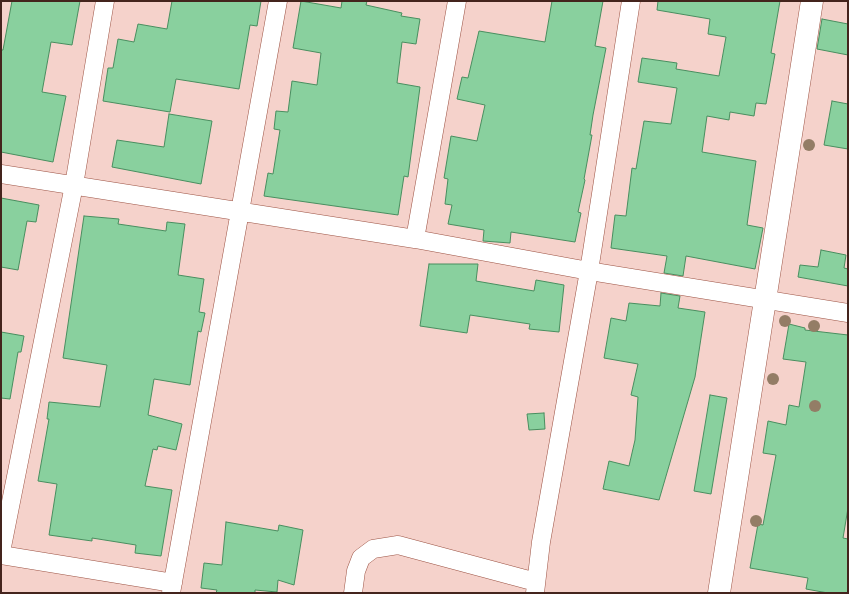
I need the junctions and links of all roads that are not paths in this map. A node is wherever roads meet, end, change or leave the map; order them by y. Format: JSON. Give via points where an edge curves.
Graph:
{"nodes":[{"id":1,"x":105,"y":1,"type":"edge"},
{"id":2,"x":278,"y":1,"type":"edge"},
{"id":3,"x":457,"y":1,"type":"edge"},
{"id":4,"x":631,"y":1,"type":"edge"},
{"id":5,"x":812,"y":1,"type":"edge"},
{"id":6,"x":1,"y":174,"type":"edge"},
{"id":7,"x":74,"y":185,"type":"junction"},
{"id":8,"x":241,"y":212,"type":"junction"},
{"id":9,"x":415,"y":239,"type":"junction"},
{"id":10,"x":589,"y":271,"type":"junction"},
{"id":11,"x":764,"y":300,"type":"junction"},
{"id":12,"x":848,"y":313,"type":"edge"},
{"id":13,"x":1,"y":552,"type":"edge"},
{"id":14,"x":1,"y":556,"type":"edge"},
{"id":15,"x":172,"y":588,"type":"edge"},
{"id":16,"x":536,"y":588,"type":"edge"},
{"id":17,"x":353,"y":593,"type":"edge"},
{"id":18,"x":720,"y":593,"type":"edge"}],
"edges":[{"from":1,"to":7,"type":"street"},
{"from":2,"to":8,"type":"street"},
{"from":3,"to":9,"type":"street"},
{"from":4,"to":10,"type":"street"},
{"from":5,"to":11,"type":"street"},
{"from":6,"to":7,"type":"street"},
{"from":7,"to":8,"type":"street"},
{"from":7,"to":13,"type":"street"},
{"from":8,"to":9,"type":"street"},
{"from":8,"to":15,"type":"street"},
{"from":9,"to":10,"type":"street"},
{"from":10,"to":11,"type":"street"},
{"from":10,"to":16,"type":"street","via":[[541,542]]},
{"from":11,"to":12,"type":"street"},
{"from":11,"to":18,"type":"street"},
{"from":14,"to":15,"type":"street"},
{"from":16,"to":17,"type":"street","via":[[398,545],[373,549],[361,558]]}]}
